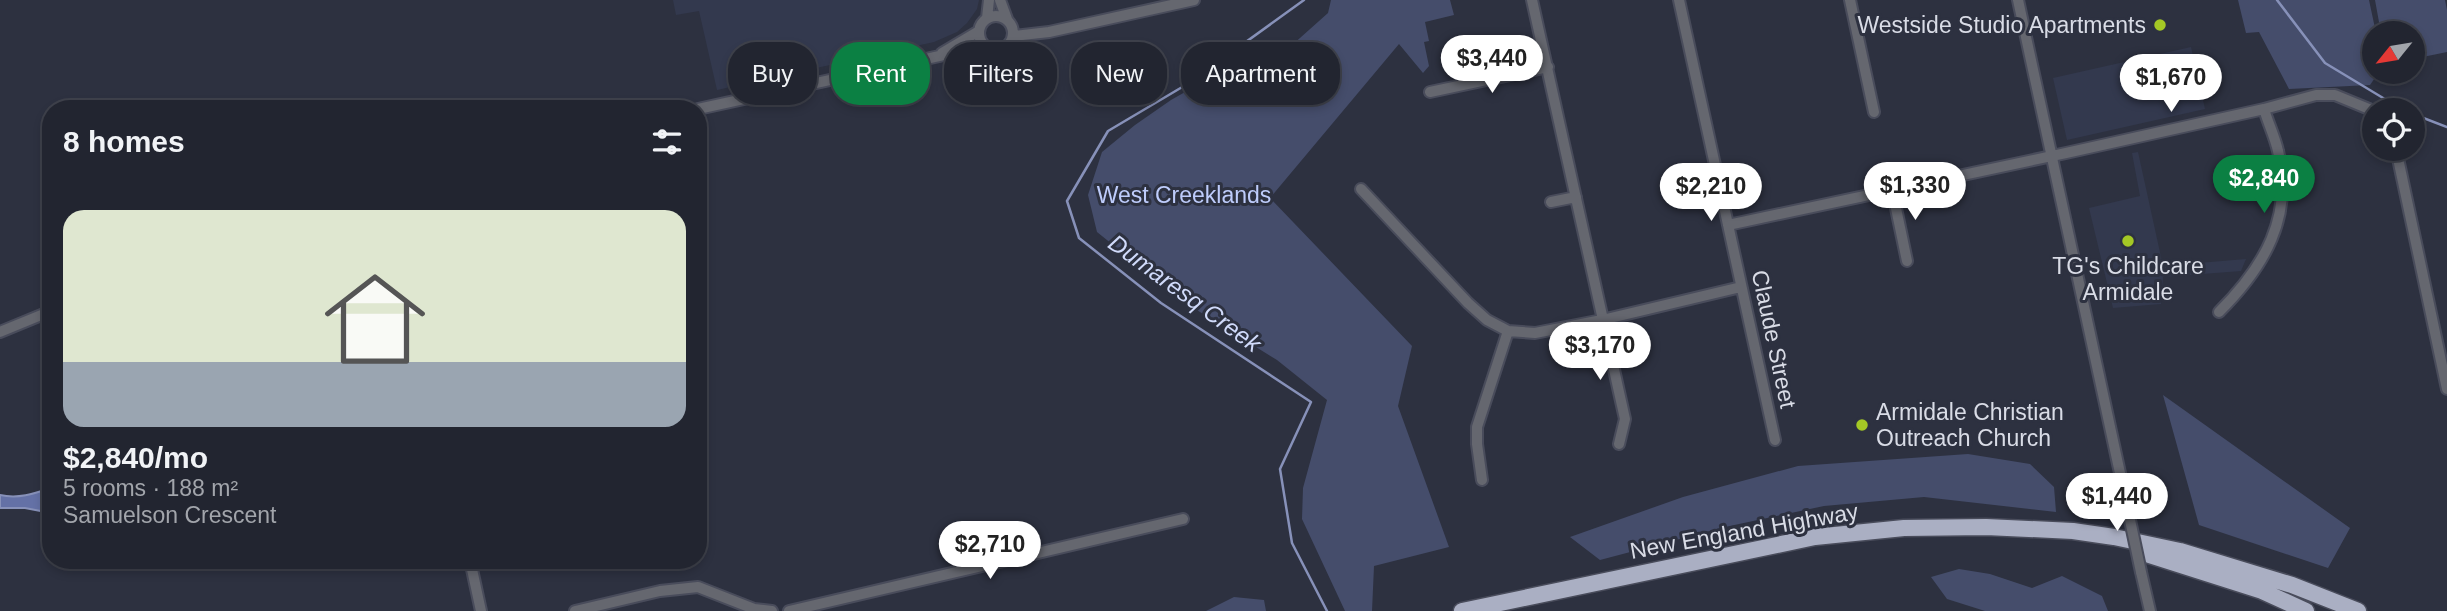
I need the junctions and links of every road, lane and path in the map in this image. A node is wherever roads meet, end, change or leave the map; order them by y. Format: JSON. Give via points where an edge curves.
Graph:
{"nodes":[{"id":1,"x":989,"y":0,"type":"edge"},
{"id":2,"x":1000,"y":0,"type":"edge"},
{"id":3,"x":1194,"y":0,"type":"edge"},
{"id":4,"x":1532,"y":0,"type":"edge"},
{"id":5,"x":1679,"y":0,"type":"edge"},
{"id":6,"x":1850,"y":0,"type":"edge"},
{"id":7,"x":2018,"y":0,"type":"edge"},
{"id":8,"x":1170,"y":3,"type":"edge"},
{"id":9,"x":987,"y":18,"type":"junction"},
{"id":10,"x":1007,"y":19,"type":"junction"},
{"id":11,"x":979,"y":31,"type":"junction"},
{"id":12,"x":1013,"y":36,"type":"junction"},
{"id":13,"x":981,"y":42,"type":"edge"},
{"id":14,"x":1011,"y":42,"type":"edge"},
{"id":15,"x":944,"y":55,"type":"edge"},
{"id":16,"x":934,"y":57,"type":"junction"},
{"id":17,"x":1548,"y":67,"type":"junction"},
{"id":18,"x":1430,"y":92,"type":"dead end"},
{"id":19,"x":707,"y":107,"type":"edge"},
{"id":20,"x":2362,"y":107,"type":"edge"},
{"id":21,"x":2264,"y":109,"type":"junction"},
{"id":22,"x":1874,"y":112,"type":"dead end"},
{"id":23,"x":2052,"y":156,"type":"junction"},
{"id":24,"x":2399,"y":161,"type":"edge"},
{"id":25,"x":1361,"y":189,"type":"dead end"},
{"id":26,"x":1892,"y":189,"type":"junction"},
{"id":27,"x":1576,"y":197,"type":"junction"},
{"id":28,"x":1551,"y":202,"type":"dead end"},
{"id":29,"x":1728,"y":225,"type":"junction"},
{"id":30,"x":1907,"y":261,"type":"dead end"},
{"id":31,"x":1741,"y":287,"type":"junction"},
{"id":32,"x":2219,"y":312,"type":"dead end"},
{"id":33,"x":42,"y":315,"type":"edge"},
{"id":34,"x":1602,"y":320,"type":"junction"},
{"id":35,"x":0,"y":331,"type":"edge"},
{"id":36,"x":1508,"y":331,"type":"junction"},
{"id":37,"x":2447,"y":389,"type":"edge"},
{"id":38,"x":1775,"y":440,"type":"dead end"},
{"id":39,"x":1619,"y":444,"type":"dead end"},
{"id":40,"x":1482,"y":480,"type":"dead end"},
{"id":41,"x":1183,"y":519,"type":"dead end"},
{"id":42,"x":2037,"y":531,"type":"junction"},
{"id":43,"x":472,"y":569,"type":"edge"},
{"id":44,"x":2292,"y":585,"type":"junction"},
{"id":45,"x":481,"y":611,"type":"edge"},
{"id":46,"x":575,"y":611,"type":"edge"},
{"id":47,"x":772,"y":611,"type":"edge"},
{"id":48,"x":789,"y":611,"type":"edge"},
{"id":49,"x":1462,"y":611,"type":"edge"},
{"id":50,"x":2150,"y":611,"type":"edge"},
{"id":51,"x":2306,"y":611,"type":"edge"},
{"id":52,"x":2336,"y":611,"type":"edge"},
{"id":53,"x":2358,"y":611,"type":"edge"}],
"edges":[{"from":1,"to":9,"type":"street"},
{"from":2,"to":10,"type":"street"},
{"from":3,"to":8,"type":"street"},
{"from":4,"to":17,"type":"street"},
{"from":5,"to":29,"type":"street","name":"Claude Street"},
{"from":6,"to":22,"type":"street"},
{"from":7,"to":23,"type":"street"},
{"from":8,"to":12,"type":"street"},
{"from":9,"to":10,"type":"street"},
{"from":9,"to":11,"type":"street"},
{"from":10,"to":12,"type":"street"},
{"from":11,"to":13,"type":"street"},
{"from":11,"to":16,"type":"street"},
{"from":12,"to":14,"type":"street"},
{"from":15,"to":16,"type":"street"},
{"from":16,"to":19,"type":"street"},
{"from":17,"to":18,"type":"street"},
{"from":17,"to":27,"type":"street"},
{"from":20,"to":21,"type":"street","via":[[2335,95],[2316,95]]},
{"from":21,"to":23,"type":"street"},
{"from":21,"to":32,"type":"street","via":[[2278,150],[2282,207],[2271,245]]},
{"from":23,"to":26,"type":"street"},
{"from":23,"to":50,"type":"street","bridge":true},
{"from":24,"to":37,"type":"street"},
{"from":25,"to":36,"type":"street","via":[[1468,303]]},
{"from":26,"to":29,"type":"street"},
{"from":26,"to":30,"type":"street"},
{"from":27,"to":28,"type":"street"},
{"from":27,"to":34,"type":"street"},
{"from":29,"to":31,"type":"street","name":"Claude Street"},
{"from":31,"to":34,"type":"street"},
{"from":31,"to":38,"type":"street","name":"Claude Street"},
{"from":33,"to":35,"type":"street"},
{"from":34,"to":36,"type":"street","via":[[1535,332]]},
{"from":34,"to":39,"type":"street","via":[[1625,419]]},
{"from":36,"to":40,"type":"street","via":[[1477,427]]},
{"from":41,"to":48,"type":"street"},
{"from":42,"to":44,"type":"highway","name":"New England Highway","via":[[2114,537],[2180,551]]},
{"from":42,"to":49,"type":"highway","name":"New England Highway","via":[[1904,528],[1815,537]]},
{"from":42,"to":51,"type":"highway","name":"New England Highway","via":[[2164,558]]},
{"from":43,"to":45,"type":"street"},
{"from":44,"to":52,"type":"highway"},
{"from":44,"to":53,"type":"highway","name":"New England Highway"},
{"from":46,"to":47,"type":"street","via":[[698,587],[754,609]]}]}
